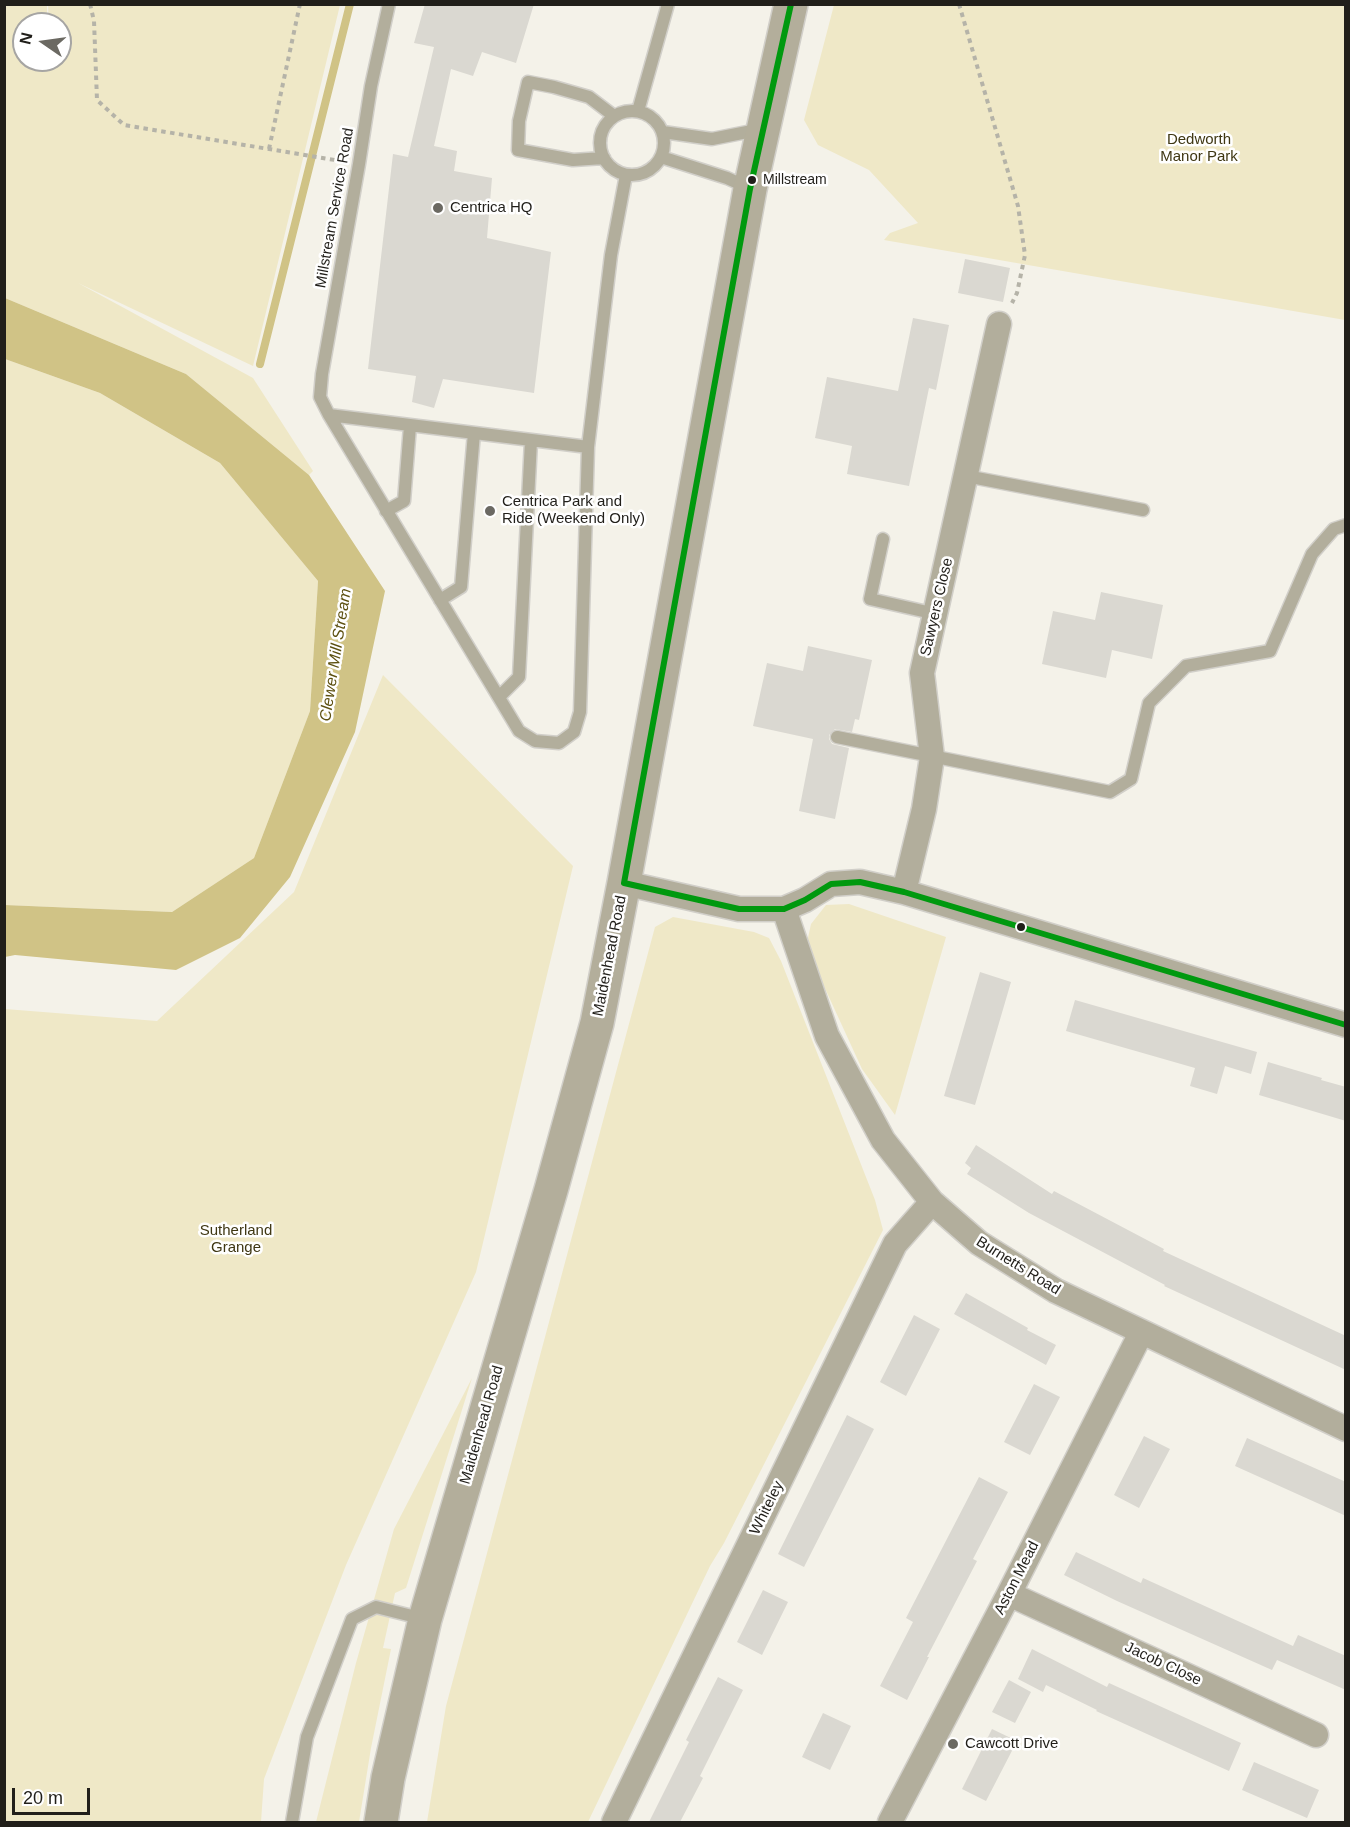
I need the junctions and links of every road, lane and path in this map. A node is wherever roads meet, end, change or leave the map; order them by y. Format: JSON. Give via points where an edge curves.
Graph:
{"nodes":[{"id":1,"x":90,"y":4,"type":"edge"},
{"id":2,"x":300,"y":4,"type":"edge"},
{"id":3,"x":389,"y":4,"type":"edge"},
{"id":4,"x":668,"y":4,"type":"edge"},
{"id":5,"x":791,"y":4,"type":"edge"},
{"id":6,"x":958,"y":4,"type":"edge"},
{"id":7,"x":638,"y":111,"type":"junction"},
{"id":8,"x":614,"y":116,"type":"junction"},
{"id":9,"x":762,"y":129,"type":"junction"},
{"id":10,"x":663,"y":132,"type":"junction"},
{"id":11,"x":269,"y":148,"type":"junction"},
{"id":12,"x":319,"y":157,"type":"dead end"},
{"id":13,"x":661,"y":157,"type":"junction"},
{"id":14,"x":604,"y":158,"type":"junction"},
{"id":15,"x":626,"y":175,"type":"junction"},
{"id":16,"x":750,"y":189,"type":"junction"},
{"id":17,"x":999,"y":324,"type":"joint"},
{"id":18,"x":329,"y":416,"type":"junction"},
{"id":19,"x":411,"y":426,"type":"junction"},
{"id":20,"x":474,"y":434,"type":"junction"},
{"id":21,"x":531,"y":441,"type":"junction"},
{"id":22,"x":588,"y":447,"type":"junction"},
{"id":23,"x":966,"y":476,"type":"junction"},
{"id":24,"x":1143,"y":510,"type":"dead end"},
{"id":25,"x":386,"y":511,"type":"junction"},
{"id":26,"x":1346,"y":525,"type":"edge"},
{"id":27,"x":883,"y":539,"type":"dead end"},
{"id":28,"x":440,"y":600,"type":"junction"},
{"id":29,"x":936,"y":614,"type":"junction"},
{"id":30,"x":499,"y":697,"type":"junction"},
{"id":31,"x":837,"y":737,"type":"dead end"},
{"id":32,"x":932,"y":758,"type":"junction"},
{"id":33,"x":624,"y":883,"type":"junction"},
{"id":34,"x":904,"y":892,"type":"junction"},
{"id":35,"x":784,"y":909,"type":"junction"},
{"id":36,"x":1346,"y":1024,"type":"edge"},
{"id":37,"x":932,"y":1202,"type":"junction"},
{"id":38,"x":1141,"y":1333,"type":"junction"},
{"id":39,"x":1346,"y":1429,"type":"edge"},
{"id":40,"x":1009,"y":1593,"type":"junction"},
{"id":41,"x":425,"y":1619,"type":"junction"},
{"id":42,"x":1316,"y":1735,"type":"dead end"},
{"id":43,"x":292,"y":1822,"type":"edge"},
{"id":44,"x":381,"y":1822,"type":"edge"},
{"id":45,"x":614,"y":1822,"type":"edge"},
{"id":46,"x":890,"y":1822,"type":"edge"}],
"edges":[{"from":1,"to":11,"type":"path","via":[[97,100],[124,125]]},
{"from":2,"to":11,"type":"path"},
{"from":3,"to":18,"type":"lane","name":"Millstream Service Road","via":[[371,86],[322,374],[320,397]]},
{"from":4,"to":7,"type":"lane"},
{"from":5,"to":9,"type":"main road","name":"Maidenhead Road"},
{"from":6,"to":17,"type":"path","via":[[1018,206],[1025,255],[1017,293]]},
{"from":7,"to":8,"type":"lane"},
{"from":7,"to":10,"type":"lane","via":[[654,119]]},
{"from":8,"to":14,"type":"lane","via":[[603,130]]},
{"from":8,"to":14,"type":"lane","via":[[589,97],[528,82],[519,121],[518,150],[573,160]]},
{"from":9,"to":10,"type":"lane","via":[[712,139]]},
{"from":9,"to":16,"type":"main road","name":"Maidenhead Road"},
{"from":10,"to":13,"type":"lane"},
{"from":11,"to":12,"type":"path"},
{"from":13,"to":15,"type":"lane","via":[[649,171]]},
{"from":13,"to":16,"type":"lane"},
{"from":14,"to":15,"type":"lane"},
{"from":15,"to":22,"type":"lane","name":"Millstream Service Road","via":[[611,255]]},
{"from":16,"to":33,"type":"main road","name":"Maidenhead Road"},
{"from":17,"to":23,"type":"street","name":"Sawyers Close"},
{"from":18,"to":19,"type":"lane"},
{"from":18,"to":25,"type":"lane","name":"Millstream Service Road"},
{"from":19,"to":20,"type":"lane"},
{"from":19,"to":25,"type":"lane","via":[[404,501]]},
{"from":20,"to":21,"type":"lane"},
{"from":20,"to":28,"type":"lane","via":[[461,587]]},
{"from":21,"to":22,"type":"lane"},
{"from":21,"to":30,"type":"lane","via":[[519,677]]},
{"from":22,"to":30,"type":"lane","name":"Millstream Service Road","via":[[580,712],[574,732],[559,743],[536,741],[519,731]]},
{"from":23,"to":24,"type":"lane"},
{"from":23,"to":29,"type":"street","name":"Sawyers Close"},
{"from":25,"to":28,"type":"lane","name":"Millstream Service Road"},
{"from":26,"to":32,"type":"lane","via":[[1334,529],[1312,554],[1270,651],[1186,666],[1149,703],[1131,779],[1110,792]]},
{"from":27,"to":29,"type":"lane","via":[[870,599]]},
{"from":28,"to":30,"type":"lane","name":"Millstream Service Road"},
{"from":29,"to":32,"type":"street","name":"Sawyers Close","via":[[922,674]]},
{"from":31,"to":32,"type":"lane"},
{"from":32,"to":34,"type":"street","name":"Sawyers Close"},
{"from":33,"to":35,"type":"street","via":[[739,909]]},
{"from":33,"to":41,"type":"main road","name":"Maidenhead Road","via":[[594,1034]]},
{"from":34,"to":35,"type":"street","via":[[860,882],[831,884]]},
{"from":34,"to":36,"type":"street"},
{"from":35,"to":37,"type":"street","name":"Burnetts Road","via":[[827,1036],[883,1140]]},
{"from":37,"to":38,"type":"street","name":"Burnetts Road","via":[[979,1243],[1056,1291]]},
{"from":37,"to":45,"type":"street","name":"Whiteley","via":[[895,1244]]},
{"from":38,"to":39,"type":"street","name":"Burnetts Road"},
{"from":38,"to":40,"type":"street","name":"Aston Mead"},
{"from":40,"to":42,"type":"street","name":"Jacob Close"},
{"from":40,"to":46,"type":"street","name":"Aston Mead"},
{"from":41,"to":43,"type":"lane","via":[[376,1607],[352,1619],[307,1737]]},
{"from":41,"to":44,"type":"main road","name":"Maidenhead Road"}]}
